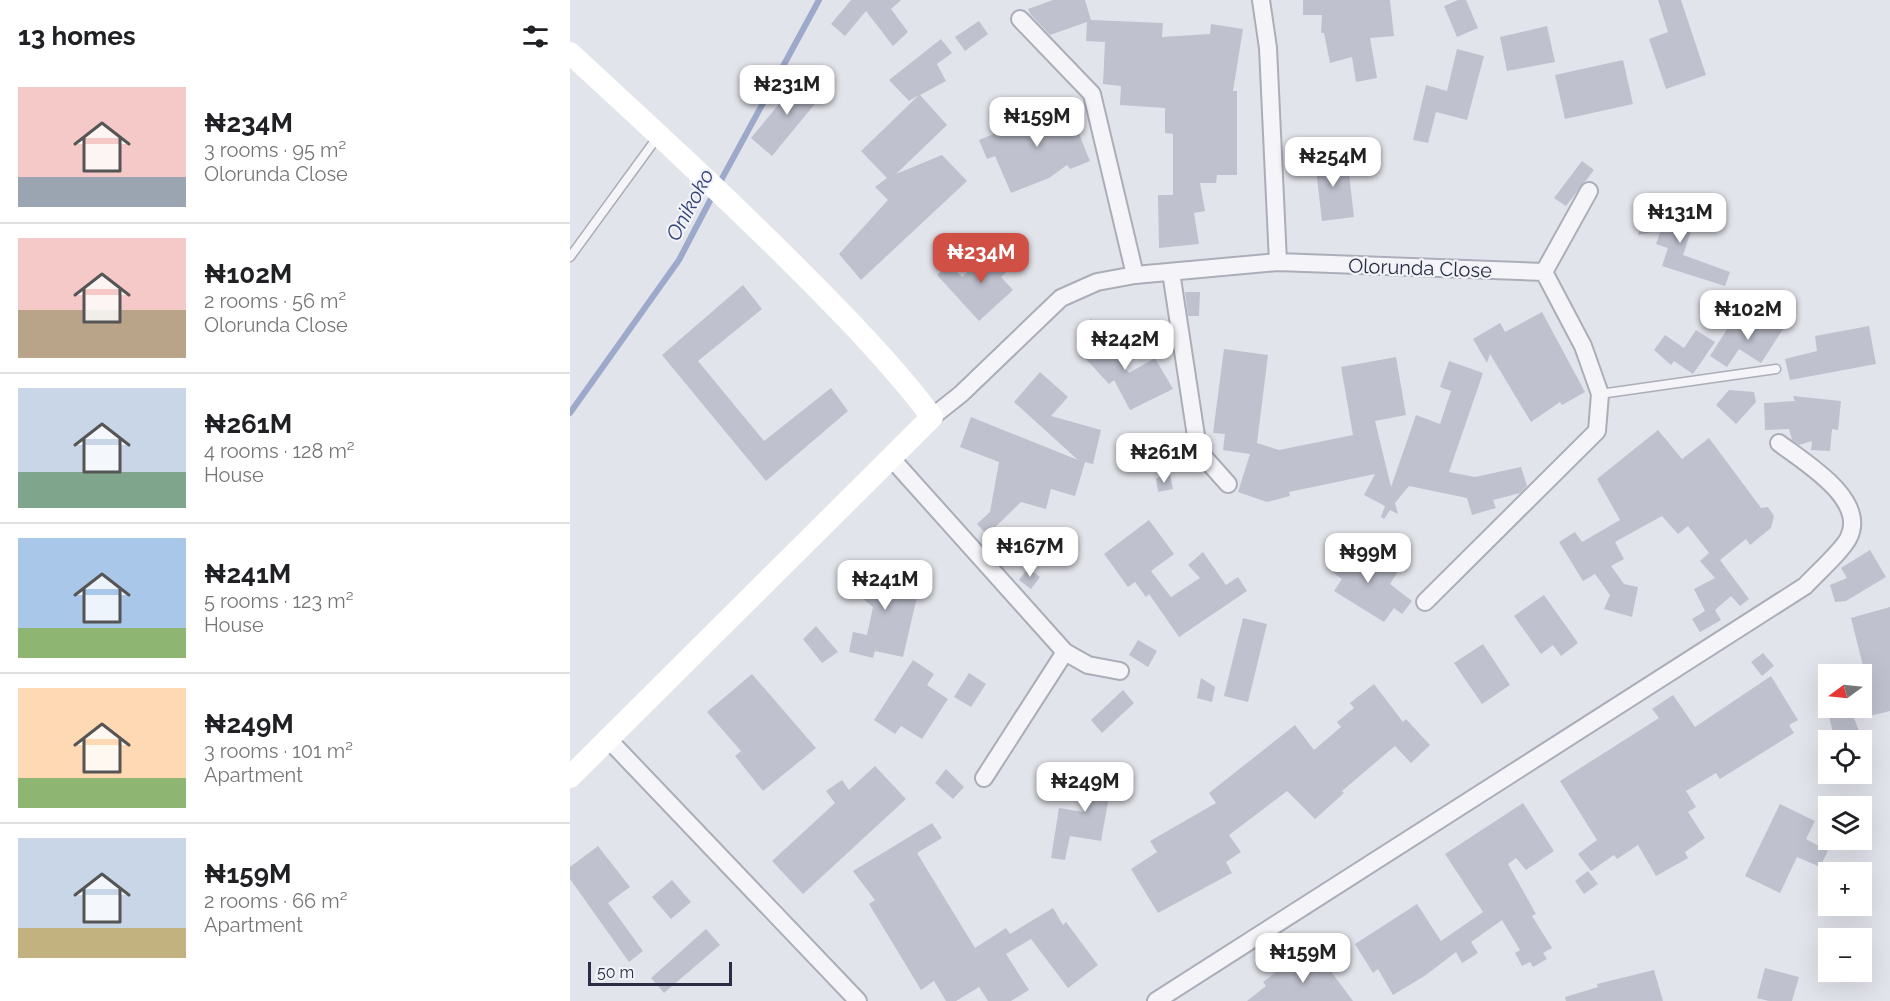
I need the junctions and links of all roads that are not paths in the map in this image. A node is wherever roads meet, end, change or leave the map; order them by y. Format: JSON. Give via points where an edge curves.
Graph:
{"nodes":[{"id":1,"x":1262,"y":0,"type":"edge"},
{"id":2,"x":1020,"y":19,"type":"dead end"},
{"id":3,"x":570,"y":53,"type":"edge"},
{"id":4,"x":660,"y":135,"type":"junction"},
{"id":5,"x":1589,"y":190,"type":"dead end"},
{"id":6,"x":570,"y":257,"type":"edge"},
{"id":7,"x":1278,"y":262,"type":"junction"},
{"id":8,"x":1171,"y":272,"type":"junction"},
{"id":9,"x":1544,"y":272,"type":"junction"},
{"id":10,"x":1136,"y":275,"type":"junction"},
{"id":11,"x":1776,"y":369,"type":"dead end"},
{"id":12,"x":1600,"y":394,"type":"junction"},
{"id":13,"x":932,"y":417,"type":"junction"},
{"id":14,"x":1779,"y":443,"type":"dead end"},
{"id":15,"x":891,"y":459,"type":"junction"},
{"id":16,"x":1228,"y":484,"type":"dead end"},
{"id":17,"x":1425,"y":602,"type":"dead end"},
{"id":18,"x":1065,"y":652,"type":"junction"},
{"id":19,"x":1120,"y":671,"type":"dead end"},
{"id":20,"x":609,"y":740,"type":"junction"},
{"id":21,"x":570,"y":777,"type":"edge"},
{"id":22,"x":984,"y":778,"type":"dead end"},
{"id":23,"x":853,"y":999,"type":"edge"},
{"id":24,"x":1156,"y":1001,"type":"edge"}],
"edges":[{"from":1,"to":7,"type":"street","via":[[1268,48]]},
{"from":2,"to":10,"type":"street","via":[[1092,94]]},
{"from":3,"to":4,"type":"main road"},
{"from":4,"to":6,"type":"lane"},
{"from":4,"to":13,"type":"main road","via":[[835,306]]},
{"from":5,"to":9,"type":"street"},
{"from":7,"to":8,"type":"street","name":"Olorunda Close"},
{"from":7,"to":9,"type":"street","name":"Olorunda Close"},
{"from":8,"to":10,"type":"street","name":"Olorunda Close"},
{"from":8,"to":16,"type":"street","via":[[1196,436],[1203,456]]},
{"from":9,"to":12,"type":"street","via":[[1583,346]]},
{"from":10,"to":13,"type":"street","name":"Olorunda Close","via":[[1097,282],[1061,298]]},
{"from":11,"to":12,"type":"lane"},
{"from":12,"to":17,"type":"street","via":[[1597,431]]},
{"from":13,"to":15,"type":"main road"},
{"from":14,"to":24,"type":"street","via":[[1842,493],[1852,517],[1850,537],[1805,586]]},
{"from":15,"to":18,"type":"street"},
{"from":15,"to":20,"type":"main road"},
{"from":18,"to":19,"type":"street","via":[[1088,664]]},
{"from":18,"to":22,"type":"street"},
{"from":20,"to":21,"type":"main road"},
{"from":20,"to":23,"type":"street"}]}
